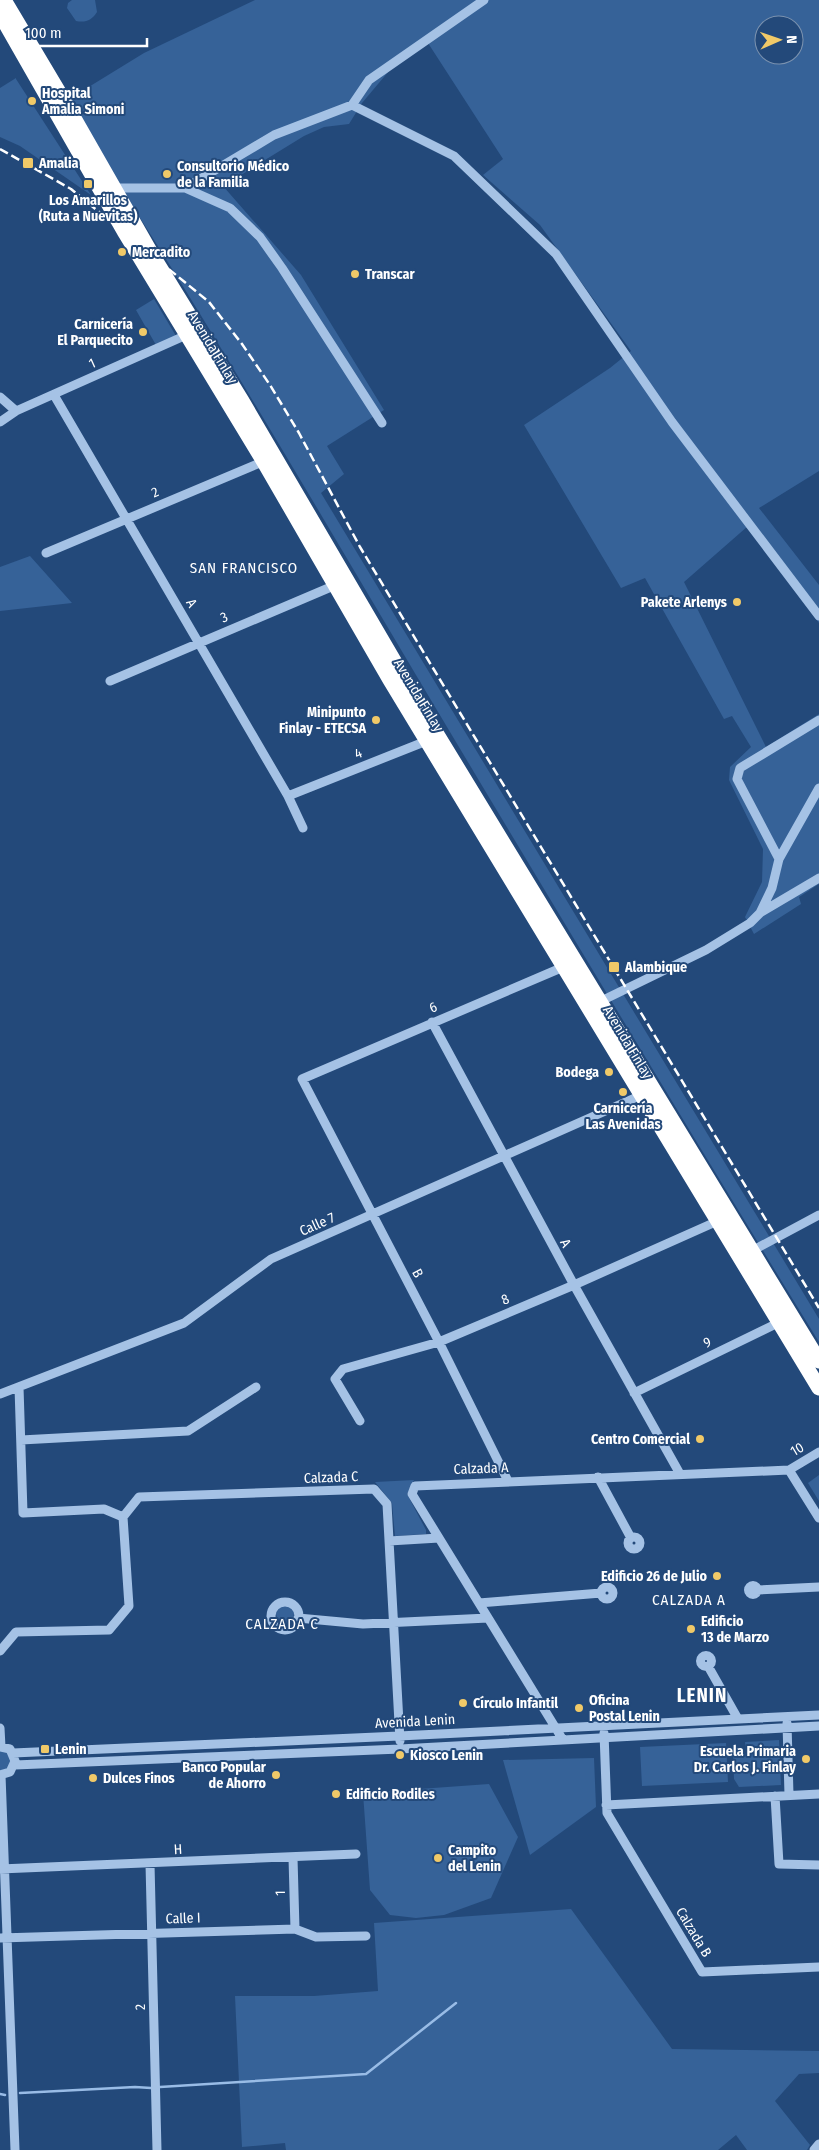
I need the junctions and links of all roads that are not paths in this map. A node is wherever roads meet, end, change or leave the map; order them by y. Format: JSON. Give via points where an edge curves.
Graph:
{"nodes":[{"id":1,"x":4,"y":0,"type":"edge"},
{"id":2,"x":484,"y":0,"type":"edge"},
{"id":3,"x":0,"y":14,"type":"edge"},
{"id":4,"x":352,"y":105,"type":"junction"},
{"id":5,"x":107,"y":188,"type":"junction"},
{"id":6,"x":185,"y":188,"type":"junction"},
{"id":7,"x":192,"y":333,"type":"junction"},
{"id":8,"x":54,"y":394,"type":"junction"},
{"id":9,"x":0,"y":397,"type":"edge"},
{"id":10,"x":16,"y":411,"type":"junction"},
{"id":11,"x":0,"y":422,"type":"edge"},
{"id":12,"x":382,"y":423,"type":"dead end"},
{"id":13,"x":270,"y":459,"type":"junction"},
{"id":14,"x":126,"y":519,"type":"junction"},
{"id":15,"x":46,"y":553,"type":"dead end"},
{"id":16,"x":342,"y":582,"type":"junction"},
{"id":17,"x":819,"y":616,"type":"edge"},
{"id":18,"x":199,"y":642,"type":"junction"},
{"id":19,"x":110,"y":681,"type":"dead end"},
{"id":20,"x":819,"y":720,"type":"edge"},
{"id":21,"x":433,"y":738,"type":"junction"},
{"id":22,"x":819,"y":788,"type":"edge"},
{"id":23,"x":288,"y":796,"type":"junction"},
{"id":24,"x":303,"y":828,"type":"dead end"},
{"id":25,"x":779,"y":859,"type":"junction"},
{"id":26,"x":819,"y":878,"type":"edge"},
{"id":27,"x":760,"y":913,"type":"junction"},
{"id":28,"x":569,"y":964,"type":"junction"},
{"id":29,"x":594,"y":1005,"type":"junction"},
{"id":30,"x":432,"y":1022,"type":"junction"},
{"id":31,"x":302,"y":1079,"type":"joint"},
{"id":32,"x":647,"y":1093,"type":"junction"},
{"id":33,"x":504,"y":1156,"type":"junction"},
{"id":34,"x":372,"y":1215,"type":"junction"},
{"id":35,"x":819,"y":1215,"type":"edge"},
{"id":36,"x":723,"y":1218,"type":"junction"},
{"id":37,"x":745,"y":1255,"type":"junction"},
{"id":38,"x":574,"y":1285,"type":"junction"},
{"id":39,"x":786,"y":1319,"type":"junction"},
{"id":40,"x":439,"y":1342,"type":"junction"},
{"id":41,"x":819,"y":1361,"type":"edge"},
{"id":42,"x":19,"y":1387,"type":"junction"},
{"id":43,"x":256,"y":1387,"type":"dead end"},
{"id":44,"x":819,"y":1388,"type":"edge"},
{"id":45,"x":634,"y":1392,"type":"junction"},
{"id":46,"x":0,"y":1394,"type":"edge"},
{"id":47,"x":360,"y":1421,"type":"dead end"},
{"id":48,"x":21,"y":1440,"type":"junction"},
{"id":49,"x":819,"y":1452,"type":"edge"},
{"id":50,"x":789,"y":1470,"type":"junction"},
{"id":51,"x":680,"y":1474,"type":"junction"},
{"id":52,"x":598,"y":1477,"type":"junction"},
{"id":53,"x":508,"y":1481,"type":"junction"},
{"id":54,"x":123,"y":1516,"type":"junction"},
{"id":55,"x":819,"y":1518,"type":"edge"},
{"id":56,"x":439,"y":1538,"type":"junction"},
{"id":57,"x":631,"y":1538,"type":"dead end"},
{"id":58,"x":389,"y":1541,"type":"junction"},
{"id":59,"x":819,"y":1587,"type":"edge"},
{"id":60,"x":757,"y":1590,"type":"dead end"},
{"id":61,"x":601,"y":1593,"type":"dead end"},
{"id":62,"x":479,"y":1603,"type":"junction"},
{"id":63,"x":298,"y":1618,"type":"dead end"},
{"id":64,"x":488,"y":1618,"type":"junction"},
{"id":65,"x":392,"y":1622,"type":"junction"},
{"id":66,"x":0,"y":1651,"type":"edge"},
{"id":67,"x":708,"y":1666,"type":"dead end"},
{"id":68,"x":819,"y":1715,"type":"edge"},
{"id":69,"x":787,"y":1716,"type":"junction"},
{"id":70,"x":738,"y":1718,"type":"junction"},
{"id":71,"x":604,"y":1725,"type":"junction"},
{"id":72,"x":819,"y":1726,"type":"edge"},
{"id":73,"x":787,"y":1727,"type":"junction"},
{"id":74,"x":0,"y":1728,"type":"edge"},
{"id":75,"x":555,"y":1728,"type":"junction"},
{"id":76,"x":400,"y":1736,"type":"junction"},
{"id":77,"x":604,"y":1738,"type":"junction"},
{"id":78,"x":563,"y":1740,"type":"junction"},
{"id":79,"x":0,"y":1747,"type":"edge"},
{"id":80,"x":400,"y":1749,"type":"junction"},
{"id":81,"x":13,"y":1753,"type":"junction"},
{"id":82,"x":15,"y":1765,"type":"junction"},
{"id":83,"x":0,"y":1775,"type":"edge"},
{"id":84,"x":819,"y":1794,"type":"edge"},
{"id":85,"x":789,"y":1795,"type":"junction"},
{"id":86,"x":775,"y":1796,"type":"junction"},
{"id":87,"x":606,"y":1804,"type":"junction"},
{"id":88,"x":356,"y":1854,"type":"dead end"},
{"id":89,"x":293,"y":1858,"type":"junction"},
{"id":90,"x":150,"y":1864,"type":"junction"},
{"id":91,"x":819,"y":1865,"type":"edge"},
{"id":92,"x":2,"y":1869,"type":"edge"},
{"id":93,"x":295,"y":1929,"type":"junction"},
{"id":94,"x":152,"y":1933,"type":"junction"},
{"id":95,"x":366,"y":1936,"type":"dead end"},
{"id":96,"x":3,"y":1938,"type":"edge"},
{"id":97,"x":819,"y":1967,"type":"edge"},
{"id":98,"x":819,"y":2144,"type":"edge"},
{"id":99,"x":14,"y":2150,"type":"edge"},
{"id":100,"x":157,"y":2150,"type":"edge"},
{"id":101,"x":814,"y":2150,"type":"edge"}],
"edges":[{"from":1,"to":5,"type":"highway","name":"Avenida Finlay"},
{"from":2,"to":4,"type":"street","via":[[369,80]]},
{"from":3,"to":5,"type":"highway","name":"Avenida Finlay"},
{"from":4,"to":6,"type":"street","via":[[274,135]]},
{"from":4,"to":17,"type":"street","via":[[454,156],[556,254],[672,422]]},
{"from":5,"to":6,"type":"street"},
{"from":5,"to":7,"type":"highway","name":"Avenida Finlay","via":[[124,231]]},
{"from":6,"to":12,"type":"street","via":[[230,208],[260,237]]},
{"from":7,"to":8,"type":"street","name":"1"},
{"from":7,"to":13,"type":"highway","name":"Avenida Finlay"},
{"from":8,"to":10,"type":"street","name":"1"},
{"from":8,"to":14,"type":"street","name":"A"},
{"from":9,"to":10,"type":"street"},
{"from":10,"to":11,"type":"street","name":"1"},
{"from":13,"to":14,"type":"street","name":"2"},
{"from":13,"to":16,"type":"highway","name":"Avenida Finlay"},
{"from":14,"to":15,"type":"street","name":"2"},
{"from":14,"to":18,"type":"street","name":"A"},
{"from":16,"to":18,"type":"street","name":"3"},
{"from":16,"to":21,"type":"highway","name":"Avenida Finlay"},
{"from":18,"to":19,"type":"street","name":"3"},
{"from":18,"to":23,"type":"street","name":"A"},
{"from":20,"to":25,"type":"street","via":[[740,768],[737,779]]},
{"from":21,"to":23,"type":"street","name":"4"},
{"from":21,"to":28,"type":"highway","name":"Avenida Finlay"},
{"from":22,"to":25,"type":"street"},
{"from":23,"to":24,"type":"street","name":"A"},
{"from":25,"to":27,"type":"street","via":[[772,888]]},
{"from":26,"to":27,"type":"street"},
{"from":27,"to":29,"type":"street","via":[[750,923],[706,950]]},
{"from":28,"to":29,"type":"highway","name":"Avenida Finlay"},
{"from":28,"to":30,"type":"street","name":"6"},
{"from":29,"to":32,"type":"highway","name":"Avenida Finlay"},
{"from":30,"to":31,"type":"street","name":"6"},
{"from":30,"to":33,"type":"street","name":"A"},
{"from":31,"to":34,"type":"street","name":"B"},
{"from":32,"to":33,"type":"street","name":"Calle 7"},
{"from":32,"to":36,"type":"highway","name":"Avenida Finlay"},
{"from":33,"to":34,"type":"street","name":"Calle 7"},
{"from":33,"to":38,"type":"street","name":"A"},
{"from":34,"to":40,"type":"street","name":"B"},
{"from":34,"to":42,"type":"street","name":"Calle 7","via":[[271,1259],[184,1324]]},
{"from":35,"to":37,"type":"street"},
{"from":36,"to":37,"type":"highway","name":"Avenida Finlay"},
{"from":36,"to":38,"type":"street","name":"8"},
{"from":37,"to":39,"type":"highway","name":"Avenida Finlay"},
{"from":38,"to":40,"type":"street","name":"8"},
{"from":38,"to":45,"type":"street","name":"A"},
{"from":39,"to":41,"type":"highway","name":"Avenida Finlay"},
{"from":39,"to":44,"type":"highway","name":"Avenida Finlay"},
{"from":39,"to":45,"type":"street","name":"9"},
{"from":40,"to":47,"type":"street","name":"8","via":[[342,1369],[335,1379]]},
{"from":40,"to":53,"type":"street","name":"B"},
{"from":42,"to":46,"type":"street","name":"Calle 7"},
{"from":42,"to":48,"type":"street"},
{"from":43,"to":48,"type":"street","via":[[188,1432]]},
{"from":45,"to":51,"type":"street","name":"A"},
{"from":48,"to":54,"type":"street","via":[[23,1513],[104,1509]]},
{"from":49,"to":50,"type":"street","name":"10"},
{"from":50,"to":51,"type":"street","name":"Calzada A"},
{"from":50,"to":55,"type":"street"},
{"from":51,"to":52,"type":"street","name":"Calzada A"},
{"from":52,"to":53,"type":"street","name":"Calzada A"},
{"from":52,"to":57,"type":"street"},
{"from":53,"to":56,"type":"street","name":"Calzada A","via":[[415,1486],[412,1494]]},
{"from":54,"to":58,"type":"street","name":"Calzada C","via":[[139,1496],[374,1489],[387,1504]]},
{"from":54,"to":66,"type":"street","via":[[129,1606],[108,1630],[16,1632]]},
{"from":56,"to":58,"type":"street"},
{"from":56,"to":62,"type":"street","name":"Calzada A"},
{"from":58,"to":65,"type":"street","name":"Calzada C"},
{"from":59,"to":60,"type":"street"},
{"from":61,"to":62,"type":"street"},
{"from":62,"to":64,"type":"street","name":"Calzada A"},
{"from":63,"to":65,"type":"street","via":[[363,1624]]},
{"from":64,"to":65,"type":"street"},
{"from":64,"to":75,"type":"street","name":"Calzada A"},
{"from":65,"to":76,"type":"street","name":"Calzada C"},
{"from":67,"to":70,"type":"street"},
{"from":68,"to":69,"type":"street","name":"Avenida Lenin"},
{"from":69,"to":70,"type":"street","name":"Avenida Lenin"},
{"from":69,"to":73,"type":"street"},
{"from":70,"to":71,"type":"street","name":"Avenida Lenin"},
{"from":71,"to":75,"type":"street","name":"Avenida Lenin"},
{"from":71,"to":77,"type":"street","name":"Calzada B"},
{"from":72,"to":73,"type":"street","name":"Avenida Lenin"},
{"from":73,"to":77,"type":"street","name":"Avenida Lenin"},
{"from":73,"to":85,"type":"street"},
{"from":74,"to":79,"type":"street"},
{"from":75,"to":76,"type":"street","name":"Avenida Lenin"},
{"from":75,"to":78,"type":"street","name":"Calzada A"},
{"from":76,"to":80,"type":"street","name":"Calzada C"},
{"from":76,"to":81,"type":"street","name":"Avenida Lenin"},
{"from":77,"to":78,"type":"street","name":"Avenida Lenin"},
{"from":77,"to":87,"type":"street","name":"Calzada B"},
{"from":78,"to":80,"type":"street","name":"Avenida Lenin"},
{"from":79,"to":81,"type":"street"},
{"from":80,"to":82,"type":"street","name":"Avenida Lenin"},
{"from":81,"to":82,"type":"street"},
{"from":82,"to":83,"type":"street","via":[[10,1772]]},
{"from":83,"to":92,"type":"street"},
{"from":84,"to":85,"type":"street"},
{"from":85,"to":86,"type":"street"},
{"from":86,"to":87,"type":"street"},
{"from":86,"to":91,"type":"street","via":[[779,1864]]},
{"from":87,"to":97,"type":"street","name":"Calzada B","via":[[607,1814],[702,1972]]},
{"from":88,"to":89,"type":"street","name":"H"},
{"from":89,"to":90,"type":"street","name":"H"},
{"from":89,"to":93,"type":"street","name":"1"},
{"from":90,"to":92,"type":"street","name":"H"},
{"from":90,"to":94,"type":"street","name":"2"},
{"from":92,"to":96,"type":"street"},
{"from":93,"to":94,"type":"street","name":"Calle I"},
{"from":93,"to":95,"type":"street","name":"Calle I","via":[[316,1937]]},
{"from":94,"to":96,"type":"street","name":"Calle I"},
{"from":94,"to":100,"type":"street","name":"2"},
{"from":96,"to":99,"type":"street"},
{"from":98,"to":101,"type":"street"}]}
